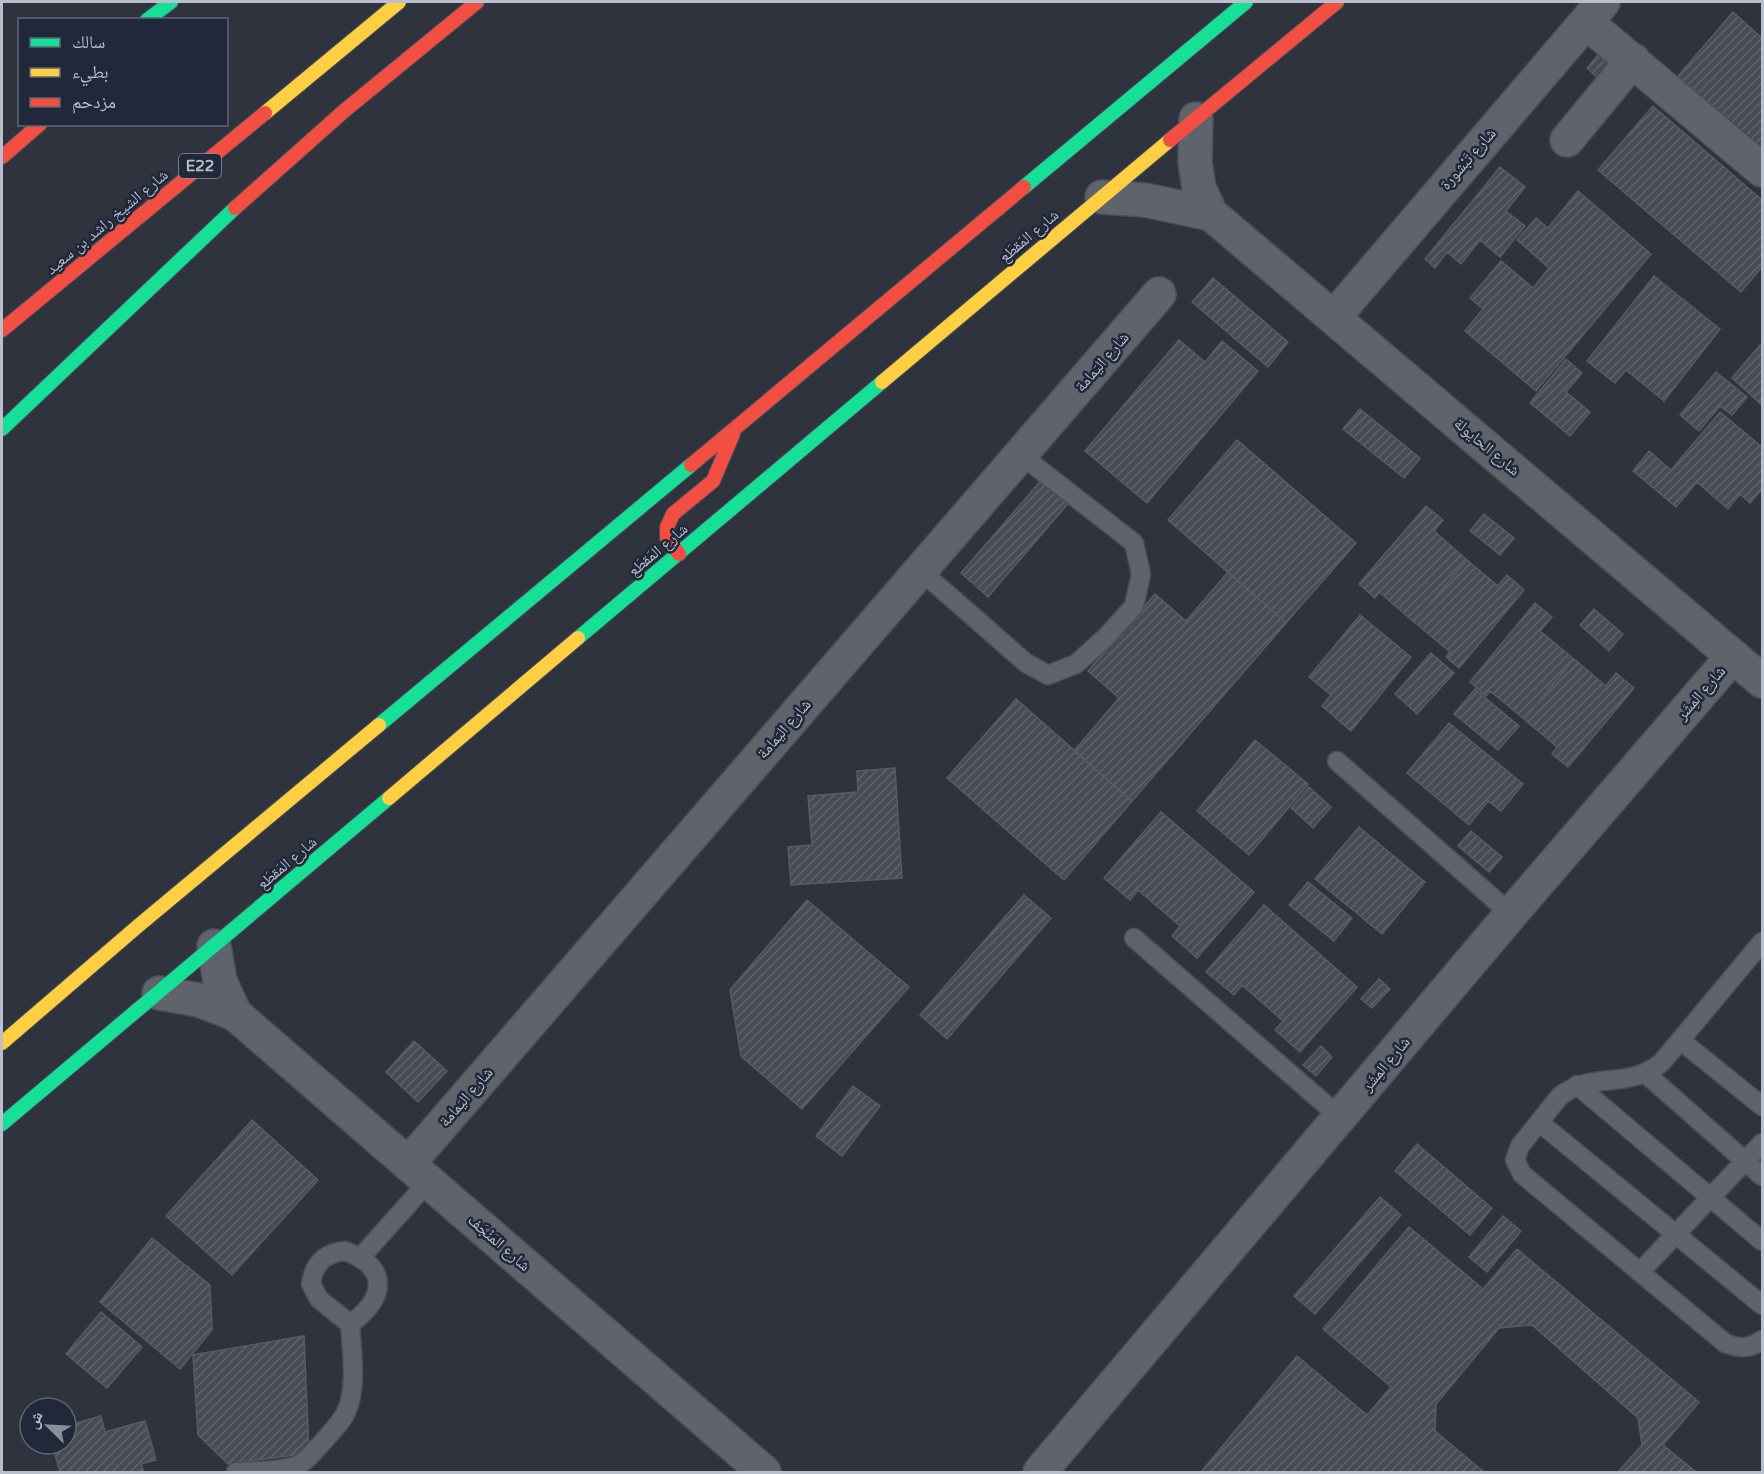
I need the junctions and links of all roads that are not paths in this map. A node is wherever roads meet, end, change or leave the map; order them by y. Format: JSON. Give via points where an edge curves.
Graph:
{"nodes":[{"id":1,"x":171,"y":2,"type":"edge"},
{"id":2,"x":186,"y":2,"type":"edge"},
{"id":3,"x":399,"y":2,"type":"edge"},
{"id":4,"x":477,"y":2,"type":"edge"},
{"id":5,"x":1246,"y":2,"type":"edge"},
{"id":6,"x":1319,"y":2,"type":"edge"},
{"id":7,"x":1337,"y":2,"type":"edge"},
{"id":8,"x":1595,"y":11,"type":"edge"},
{"id":9,"x":150,"y":18,"type":"edge"},
{"id":10,"x":167,"y":18,"type":"edge"},
{"id":11,"x":1633,"y":60,"type":"junction"},
{"id":12,"x":1256,"y":69,"type":"junction"},
{"id":13,"x":1196,"y":118,"type":"junction"},
{"id":14,"x":38,"y":126,"type":"edge"},
{"id":15,"x":1568,"y":140,"type":"dead end"},
{"id":16,"x":2,"y":157,"type":"edge"},
{"id":17,"x":1762,"y":170,"type":"edge"},
{"id":18,"x":1102,"y":196,"type":"junction"},
{"id":19,"x":1211,"y":214,"type":"junction"},
{"id":20,"x":1160,"y":294,"type":"dead end"},
{"id":21,"x":1334,"y":317,"type":"junction"},
{"id":22,"x":2,"y":330,"type":"edge"},
{"id":23,"x":736,"y":427,"type":"junction"},
{"id":24,"x":2,"y":429,"type":"edge"},
{"id":25,"x":1021,"y":455,"type":"junction"},
{"id":26,"x":679,"y":554,"type":"junction"},
{"id":27,"x":921,"y":571,"type":"junction"},
{"id":28,"x":1733,"y":656,"type":"junction"},
{"id":29,"x":1762,"y":681,"type":"edge"},
{"id":30,"x":1337,"y":761,"type":"dead end"},
{"id":31,"x":1511,"y":914,"type":"junction"},
{"id":32,"x":1134,"y":938,"type":"dead end"},
{"id":33,"x":1762,"y":942,"type":"edge"},
{"id":34,"x":214,"y":946,"type":"junction"},
{"id":35,"x":159,"y":993,"type":"junction"},
{"id":36,"x":235,"y":1014,"type":"junction"},
{"id":37,"x":1680,"y":1040,"type":"junction"},
{"id":38,"x":2,"y":1043,"type":"edge"},
{"id":39,"x":1645,"y":1074,"type":"junction"},
{"id":40,"x":1578,"y":1085,"type":"junction"},
{"id":41,"x":1762,"y":1106,"type":"edge"},
{"id":42,"x":1341,"y":1118,"type":"junction"},
{"id":43,"x":1539,"y":1122,"type":"junction"},
{"id":44,"x":2,"y":1124,"type":"edge"},
{"id":45,"x":1762,"y":1143,"type":"edge"},
{"id":46,"x":1746,"y":1161,"type":"junction"},
{"id":47,"x":418,"y":1173,"type":"junction"},
{"id":48,"x":1762,"y":1176,"type":"edge"},
{"id":49,"x":1711,"y":1198,"type":"junction"},
{"id":50,"x":1676,"y":1234,"type":"junction"},
{"id":51,"x":1762,"y":1241,"type":"edge"},
{"id":52,"x":361,"y":1257,"type":"junction"},
{"id":53,"x":1640,"y":1272,"type":"junction"},
{"id":54,"x":1762,"y":1305,"type":"edge"},
{"id":55,"x":350,"y":1324,"type":"junction"},
{"id":56,"x":1762,"y":1340,"type":"edge"},
{"id":57,"x":236,"y":1473,"type":"edge"},
{"id":58,"x":764,"y":1473,"type":"edge"},
{"id":59,"x":1040,"y":1473,"type":"edge"}],
"edges":[{"from":1,"to":9,"type":"main road"},
{"from":2,"to":10,"type":"main road"},
{"from":3,"to":22,"type":"main road","name":"شارع الشيخ راشد بن سعيد","number":"E22"},
{"from":4,"to":24,"type":"main road","via":[[349,106],[266,180]]},
{"from":5,"to":23,"type":"main road"},
{"from":6,"to":12,"type":"main road"},
{"from":7,"to":12,"type":"main road","name":"شارع المَقطَع"},
{"from":8,"to":11,"type":"street"},
{"from":8,"to":21,"type":"street","name":"شارع تَبْشورة"},
{"from":11,"to":15,"type":"street"},
{"from":11,"to":17,"type":"street"},
{"from":12,"to":13,"type":"main road","name":"شارع المَقطَع"},
{"from":13,"to":18,"type":"main road","name":"شارع المَقطَع"},
{"from":13,"to":19,"type":"street","name":"شارع الحايولة","via":[[1199,188]]},
{"from":14,"to":16,"type":"main road"},
{"from":18,"to":19,"type":"street","name":"شارع الحايولة","via":[[1145,200]]},
{"from":18,"to":26,"type":"main road","name":"شارع المَقطَع"},
{"from":19,"to":21,"type":"street","name":"شارع الحايولة"},
{"from":20,"to":25,"type":"street","name":"شارع اليَمامة"},
{"from":21,"to":28,"type":"street","name":"شارع الحايولة"},
{"from":23,"to":26,"type":"main road","via":[[713,481],[673,514],[667,527],[667,538]]},
{"from":23,"to":38,"type":"main road"},
{"from":25,"to":27,"type":"street","name":"شارع اليَمامة"},
{"from":25,"to":27,"type":"lane","via":[[1134,543],[1141,573],[1134,606],[1076,664],[1048,675],[1026,663]]},
{"from":26,"to":34,"type":"main road","name":"شارع المَقطَع"},
{"from":27,"to":47,"type":"street","name":"شارع اليَمامة"},
{"from":28,"to":29,"type":"street","name":"شارع الحايولة"},
{"from":28,"to":31,"type":"street","name":"شارع المِشَر"},
{"from":30,"to":31,"type":"lane"},
{"from":31,"to":42,"type":"street","name":"شارع المِشَر"},
{"from":32,"to":42,"type":"lane"},
{"from":33,"to":37,"type":"lane"},
{"from":34,"to":35,"type":"main road","name":"شارع المَقطَع"},
{"from":34,"to":36,"type":"street","name":"شارع المَنْجَف","via":[[220,981]]},
{"from":35,"to":36,"type":"street","name":"شارع المَنْجَف","via":[[199,1000]]},
{"from":35,"to":44,"type":"main road","name":"شارع المَقطَع"},
{"from":36,"to":47,"type":"street","name":"شارع المَنْجَف"},
{"from":37,"to":39,"type":"lane","via":[[1662,1062]]},
{"from":37,"to":41,"type":"lane"},
{"from":39,"to":40,"type":"lane"},
{"from":39,"to":46,"type":"lane"},
{"from":40,"to":43,"type":"lane","via":[[1560,1096]]},
{"from":40,"to":49,"type":"lane"},
{"from":42,"to":59,"type":"street","name":"شارع المِشَر"},
{"from":43,"to":50,"type":"lane"},
{"from":43,"to":53,"type":"lane","via":[[1516,1153],[1517,1168]]},
{"from":45,"to":46,"type":"lane"},
{"from":46,"to":48,"type":"lane"},
{"from":46,"to":49,"type":"lane"},
{"from":47,"to":52,"type":"lane"},
{"from":47,"to":58,"type":"street","name":"شارع المَنْجَف"},
{"from":49,"to":50,"type":"lane"},
{"from":49,"to":51,"type":"lane"},
{"from":50,"to":53,"type":"lane"},
{"from":50,"to":54,"type":"lane"},
{"from":52,"to":55,"type":"lane","via":[[378,1278],[379,1288],[373,1301]]},
{"from":52,"to":55,"type":"lane","via":[[345,1251],[333,1252],[316,1265],[311,1284],[319,1299]]},
{"from":53,"to":56,"type":"lane","via":[[1725,1343],[1744,1348]]},
{"from":55,"to":57,"type":"lane","via":[[350,1402],[333,1430],[298,1465]]}]}
